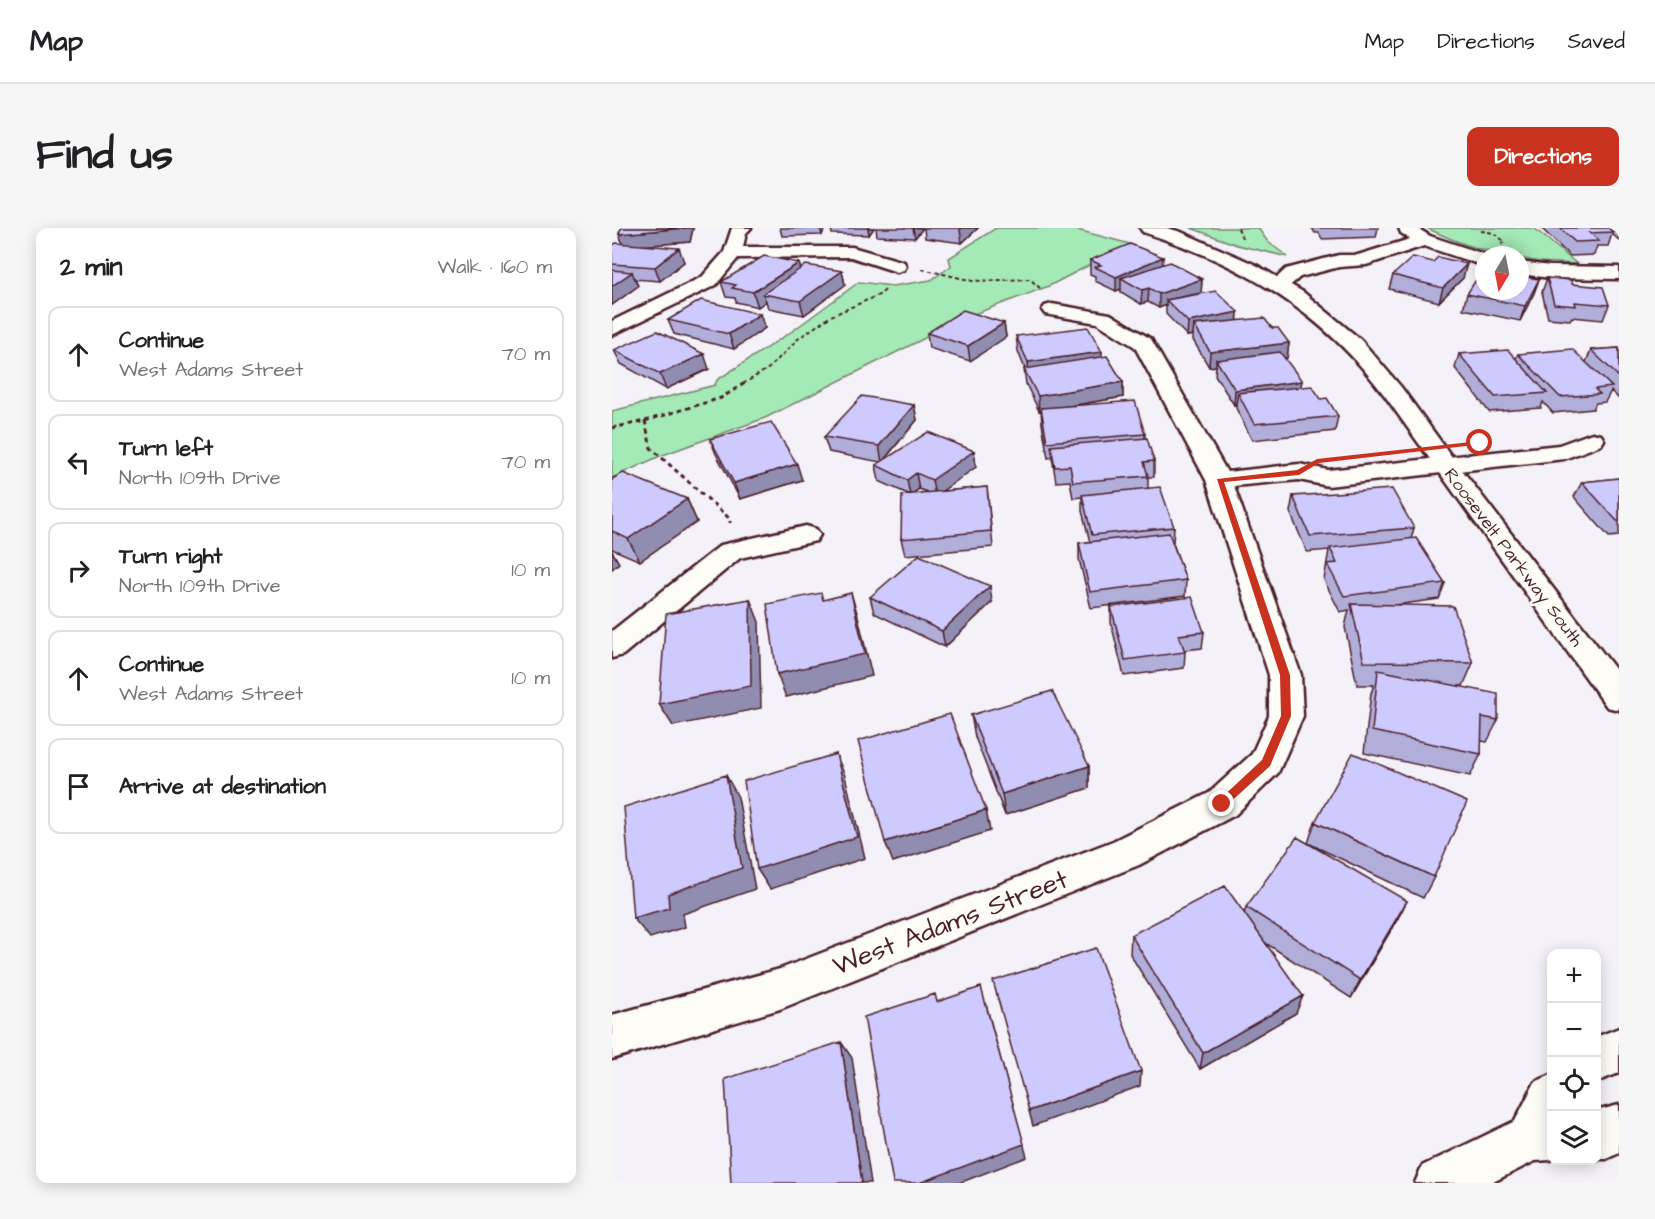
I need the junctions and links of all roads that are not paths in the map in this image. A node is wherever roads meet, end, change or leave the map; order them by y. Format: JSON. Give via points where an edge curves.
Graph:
{"nodes":[{"id":1,"x":735,"y":229,"type":"edge"},
{"id":2,"x":1151,"y":229,"type":"edge"},
{"id":3,"x":1414,"y":234,"type":"edge"},
{"id":4,"x":733,"y":253,"type":"junction"},
{"id":5,"x":1475,"y":257,"type":"edge"},
{"id":6,"x":897,"y":266,"type":"road end"},
{"id":7,"x":1529,"y":269,"type":"edge"},
{"id":8,"x":1619,"y":273,"type":"edge"},
{"id":9,"x":1279,"y":285,"type":"junction"},
{"id":10,"x":1052,"y":309,"type":"road end"},
{"id":11,"x":612,"y":329,"type":"edge"},
{"id":12,"x":1619,"y":437,"type":"edge"},
{"id":13,"x":1439,"y":456,"type":"junction"},
{"id":14,"x":1220,"y":480,"type":"junction"},
{"id":15,"x":806,"y":535,"type":"dead end"},
{"id":16,"x":612,"y":647,"type":"edge"},
{"id":17,"x":1619,"y":698,"type":"edge"},
{"id":18,"x":612,"y":1037,"type":"edge"},
{"id":19,"x":1619,"y":1050,"type":"edge"},
{"id":20,"x":1601,"y":1058,"type":"edge"},
{"id":21,"x":1545,"y":1124,"type":"edge"},
{"id":22,"x":1619,"y":1128,"type":"edge"},
{"id":23,"x":1601,"y":1135,"type":"edge"},
{"id":24,"x":1470,"y":1179,"type":"edge"}],
"edges":[{"from":1,"to":4,"type":"street"},
{"from":2,"to":9,"type":"street","name":"Roosevelt Parkway South","via":[[1198,245]]},
{"from":3,"to":5,"type":"street"},
{"from":3,"to":9,"type":"street","via":[[1359,261],[1354,269],[1310,282]]},
{"from":4,"to":6,"type":"street","via":[[852,252]]},
{"from":4,"to":11,"type":"street","via":[[709,281]]},
{"from":7,"to":8,"type":"street"},
{"from":9,"to":13,"type":"street","name":"Roosevelt Parkway South","via":[[1348,339]]},
{"from":10,"to":14,"type":"street","via":[[1103,318],[1144,343]]},
{"from":12,"to":13,"type":"street","via":[[1592,440],[1564,452]]},
{"from":13,"to":14,"type":"street","via":[[1328,478],[1299,472]]},
{"from":13,"to":17,"type":"street","name":"Roosevelt Parkway South"},
{"from":14,"to":18,"type":"street","name":"West Adams Street","via":[[1285,675],[1286,716],[1266,763],[1222,804],[1126,853],[780,989]]},
{"from":15,"to":16,"type":"street","via":[[731,550]]},
{"from":19,"to":20,"type":"street"},
{"from":21,"to":24,"type":"street"},
{"from":22,"to":23,"type":"street"}]}
